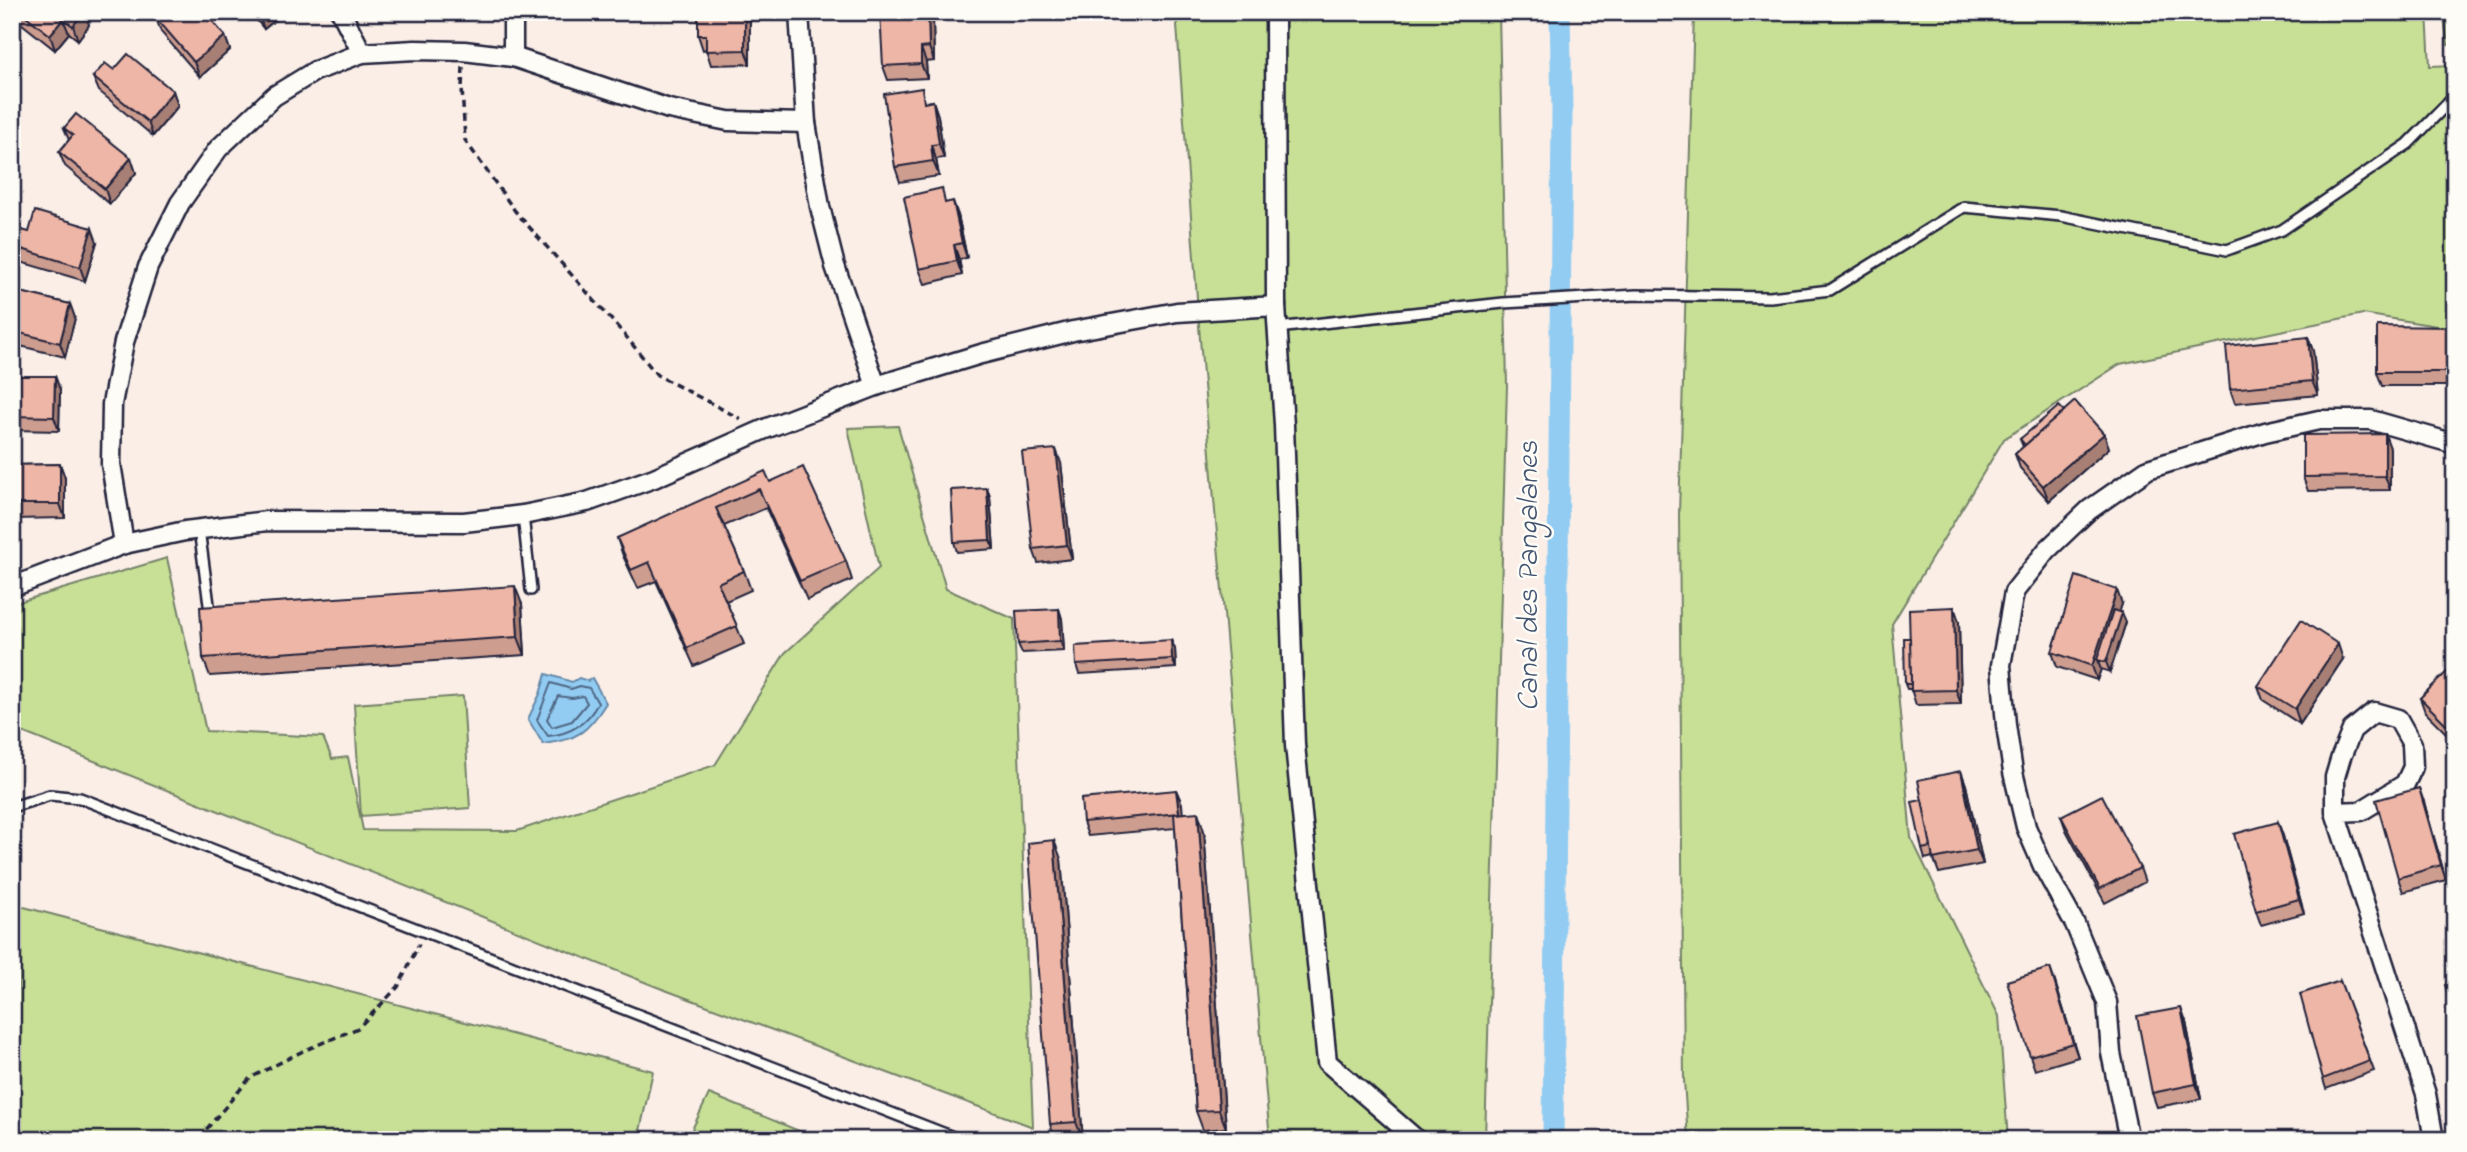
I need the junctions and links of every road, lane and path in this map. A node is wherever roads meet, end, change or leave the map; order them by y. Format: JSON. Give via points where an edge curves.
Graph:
{"nodes":[{"id":1,"x":341,"y":12,"type":"edge"},
{"id":2,"x":513,"y":12,"type":"edge"},
{"id":3,"x":799,"y":12,"type":"edge"},
{"id":4,"x":1275,"y":12,"type":"edge"},
{"id":5,"x":464,"y":51,"type":"junction"},
{"id":6,"x":362,"y":53,"type":"junction"},
{"id":7,"x":513,"y":57,"type":"junction"},
{"id":8,"x":2455,"y":96,"type":"edge"},
{"id":9,"x":806,"y":123,"type":"junction"},
{"id":10,"x":1276,"y":306,"type":"junction"},
{"id":11,"x":1278,"y":328,"type":"junction"},
{"id":12,"x":876,"y":386,"type":"junction"},
{"id":13,"x":765,"y":429,"type":"junction"},
{"id":14,"x":2455,"y":443,"type":"edge"},
{"id":15,"x":523,"y":515,"type":"junction"},
{"id":16,"x":199,"y":529,"type":"junction"},
{"id":17,"x":124,"y":544,"type":"junction"},
{"id":18,"x":12,"y":587,"type":"edge"},
{"id":19,"x":531,"y":590,"type":"dead end"},
{"id":20,"x":210,"y":612,"type":"edge"},
{"id":21,"x":12,"y":807,"type":"edge"},
{"id":22,"x":2335,"y":811,"type":"junction"},
{"id":23,"x":425,"y":933,"type":"junction"},
{"id":24,"x":201,"y":1140,"type":"edge"},
{"id":25,"x":961,"y":1140,"type":"edge"},
{"id":26,"x":1417,"y":1140,"type":"edge"},
{"id":27,"x":2129,"y":1140,"type":"edge"},
{"id":28,"x":2434,"y":1140,"type":"edge"}],
"edges":[{"from":1,"to":6,"type":"street"},
{"from":2,"to":7,"type":"street"},
{"from":3,"to":9,"type":"street"},
{"from":4,"to":10,"type":"street"},
{"from":5,"to":6,"type":"street"},
{"from":5,"to":7,"type":"street"},
{"from":5,"to":13,"type":"path","via":[[465,140],[515,211],[657,375]]},
{"from":6,"to":17,"type":"street","via":[[316,71],[274,96],[218,149],[180,203],[148,267],[124,342],[112,404],[111,464]]},
{"from":7,"to":9,"type":"street","via":[[669,109],[729,121]]},
{"from":8,"to":11,"type":"lane","via":[[2408,144],[2282,230],[2227,250],[2061,216],[1964,207],[1830,290],[1770,297],[1636,295],[1503,303]]},
{"from":9,"to":12,"type":"street","via":[[835,266]]},
{"from":10,"to":11,"type":"street"},
{"from":10,"to":12,"type":"street","via":[[1177,312],[1073,331]]},
{"from":11,"to":26,"type":"street","via":[[1295,745],[1326,1062]]},
{"from":12,"to":13,"type":"street"},
{"from":13,"to":15,"type":"street","via":[[587,502]]},
{"from":14,"to":27,"type":"street","via":[[2371,420],[2319,420],[2148,469],[2089,510],[2047,550],[2014,592],[2001,664],[2012,772],[2026,827],[2075,924],[2106,1002]]},
{"from":15,"to":16,"type":"street","via":[[464,522],[267,522]]},
{"from":15,"to":19,"type":"lane"},
{"from":16,"to":17,"type":"street"},
{"from":16,"to":20,"type":"lane"},
{"from":17,"to":18,"type":"street"},
{"from":21,"to":23,"type":"lane","via":[[50,795],[80,798]]},
{"from":22,"to":22,"type":"street","via":[[2335,777],[2352,730],[2374,712],[2398,719],[2412,744],[2413,767],[2405,783],[2361,811]]},
{"from":22,"to":28,"type":"street","via":[[2426,1094]]},
{"from":23,"to":24,"type":"path","via":[[398,987],[358,1028],[250,1078]]},
{"from":23,"to":25,"type":"lane"}]}
